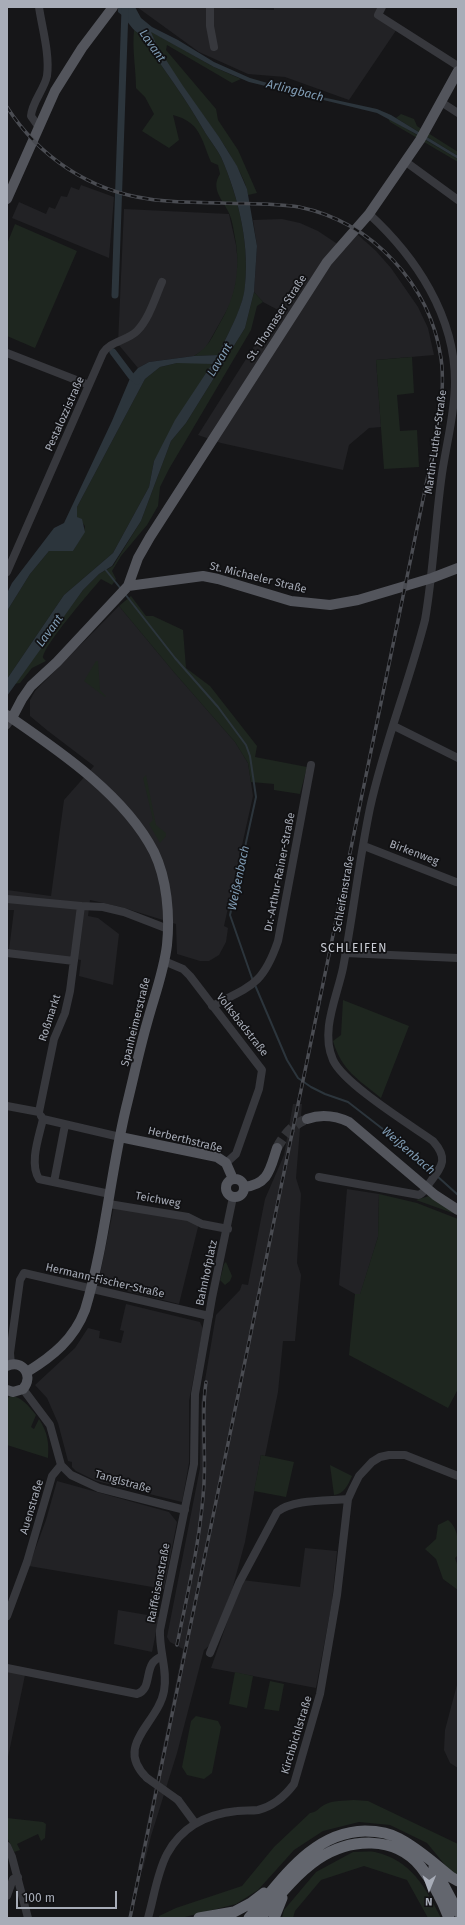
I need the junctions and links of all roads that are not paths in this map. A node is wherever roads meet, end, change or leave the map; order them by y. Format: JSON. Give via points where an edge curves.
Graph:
{"nodes":[{"id":1,"x":40,"y":7,"type":"edge"},
{"id":2,"x":210,"y":7,"type":"edge"},
{"id":3,"x":382,"y":7,"type":"edge"},
{"id":4,"x":109,"y":11,"type":"edge"},
{"id":5,"x":214,"y":47,"type":"dead end"},
{"id":6,"x":458,"y":66,"type":"edge"},
{"id":7,"x":458,"y":71,"type":"edge"},
{"id":8,"x":441,"y":102,"type":"junction"},
{"id":9,"x":458,"y":113,"type":"edge"},
{"id":10,"x":38,"y":126,"type":"junction"},
{"id":11,"x":406,"y":162,"type":"junction"},
{"id":12,"x":7,"y":198,"type":"edge"},
{"id":13,"x":458,"y":200,"type":"edge"},
{"id":14,"x":369,"y":214,"type":"junction"},
{"id":15,"x":162,"y":282,"type":"dead end"},
{"id":16,"x":7,"y":353,"type":"edge"},
{"id":17,"x":90,"y":385,"type":"junction"},
{"id":18,"x":458,"y":568,"type":"edge"},
{"id":19,"x":7,"y":572,"type":"edge"},
{"id":20,"x":432,"y":578,"type":"junction"},
{"id":21,"x":128,"y":586,"type":"junction"},
{"id":22,"x":9,"y":719,"type":"edge"},
{"id":23,"x":394,"y":726,"type":"junction"},
{"id":24,"x":458,"y":758,"type":"edge"},
{"id":25,"x":311,"y":765,"type":"dead end"},
{"id":26,"x":364,"y":846,"type":"junction"},
{"id":27,"x":456,"y":882,"type":"dead end"},
{"id":28,"x":7,"y":899,"type":"edge"},
{"id":29,"x":81,"y":906,"type":"junction"},
{"id":30,"x":168,"y":929,"type":"junction"},
{"id":31,"x":7,"y":953,"type":"edge"},
{"id":32,"x":345,"y":953,"type":"junction"},
{"id":33,"x":458,"y":958,"type":"edge"},
{"id":34,"x":164,"y":961,"type":"junction"},
{"id":35,"x":74,"y":962,"type":"junction"},
{"id":36,"x":212,"y":1006,"type":"junction"},
{"id":37,"x":7,"y":1106,"type":"edge"},
{"id":38,"x":38,"y":1112,"type":"junction"},
{"id":39,"x":43,"y":1119,"type":"junction"},
{"id":40,"x":307,"y":1119,"type":"tunnel mouth"},
{"id":41,"x":65,"y":1125,"type":"junction"},
{"id":42,"x":120,"y":1137,"type":"junction"},
{"id":43,"x":277,"y":1148,"type":"tunnel mouth"},
{"id":44,"x":226,"y":1163,"type":"junction"},
{"id":45,"x":319,"y":1177,"type":"dead end"},
{"id":46,"x":233,"y":1179,"type":"junction"},
{"id":47,"x":54,"y":1182,"type":"junction"},
{"id":48,"x":429,"y":1185,"type":"junction"},
{"id":49,"x":244,"y":1187,"type":"junction"},
{"id":50,"x":233,"y":1197,"type":"junction"},
{"id":51,"x":109,"y":1199,"type":"junction"},
{"id":52,"x":458,"y":1210,"type":"edge"},
{"id":53,"x":202,"y":1224,"type":"joint"},
{"id":54,"x":228,"y":1229,"type":"junction"},
{"id":55,"x":91,"y":1289,"type":"junction"},
{"id":56,"x":181,"y":1310,"type":"joint"},
{"id":57,"x":209,"y":1316,"type":"junction"},
{"id":58,"x":9,"y":1365,"type":"edge"},
{"id":59,"x":27,"y":1372,"type":"junction"},
{"id":60,"x":23,"y":1389,"type":"junction"},
{"id":61,"x":7,"y":1390,"type":"edge"},
{"id":62,"x":60,"y":1465,"type":"junction"},
{"id":63,"x":458,"y":1476,"type":"edge"},
{"id":64,"x":348,"y":1499,"type":"junction"},
{"id":65,"x":185,"y":1510,"type":"junction"},
{"id":66,"x":7,"y":1616,"type":"edge"},
{"id":67,"x":210,"y":1653,"type":"dead end"},
{"id":68,"x":162,"y":1656,"type":"junction"},
{"id":69,"x":7,"y":1668,"type":"edge"},
{"id":70,"x":195,"y":1823,"type":"junction"},
{"id":71,"x":7,"y":1846,"type":"edge"},
{"id":72,"x":426,"y":1857,"type":"junction"},
{"id":73,"x":18,"y":1877,"type":"junction"},
{"id":74,"x":458,"y":1881,"type":"edge"},
{"id":75,"x":281,"y":1887,"type":"junction"},
{"id":76,"x":7,"y":1896,"type":"edge"},
{"id":77,"x":451,"y":1916,"type":"edge"},
{"id":78,"x":28,"y":1918,"type":"edge"},
{"id":79,"x":148,"y":1918,"type":"edge"},
{"id":80,"x":199,"y":1918,"type":"edge"},
{"id":81,"x":249,"y":1918,"type":"edge"},
{"id":82,"x":260,"y":1918,"type":"edge"},
{"id":83,"x":274,"y":1918,"type":"edge"}],
"edges":[{"from":1,"to":10,"type":"street","via":[[47,67],[44,85],[31,111],[31,116]]},
{"from":2,"to":5,"type":"street"},
{"from":3,"to":6,"type":"street","via":[[378,15]]},
{"from":4,"to":10,"type":"main road","via":[[55,91]]},
{"from":7,"to":8,"type":"main road","name":"St. Thomaser Straße"},
{"from":8,"to":9,"type":"street"},
{"from":8,"to":11,"type":"main road","name":"St. Thomaser Straße"},
{"from":10,"to":12,"type":"main road"},
{"from":11,"to":13,"type":"street"},
{"from":11,"to":14,"type":"main road","name":"St. Thomaser Straße"},
{"from":14,"to":20,"type":"street","name":"Martin-Luther-Straße","via":[[409,255],[428,286],[444,320],[453,356],[455,382],[441,481]]},
{"from":14,"to":21,"type":"main road","name":"St. Thomaser Straße","via":[[327,262],[149,539],[138,558]]},
{"from":15,"to":17,"type":"street","name":"Pestalozzistraße","via":[[144,322],[129,337],[106,349]]},
{"from":16,"to":17,"type":"street"},
{"from":17,"to":19,"type":"street","name":"Pestalozzistraße"},
{"from":18,"to":20,"type":"main road","name":"St. Michaeler Straße"},
{"from":20,"to":21,"type":"main road","name":"St. Michaeler Straße","via":[[358,600],[330,605],[292,602],[203,576]]},
{"from":20,"to":23,"type":"street","name":"Schleifenstraße","via":[[419,641]]},
{"from":21,"to":22,"type":"main road","via":[[32,686]]},
{"from":22,"to":30,"type":"main road","name":"Spanheimerstraße","via":[[93,778],[145,836],[162,876],[167,901]]},
{"from":23,"to":24,"type":"street"},
{"from":23,"to":26,"type":"street","name":"Schleifenstraße","via":[[370,808]]},
{"from":25,"to":36,"type":"street","name":"Dr.-Arthur-Rainer-Straße","via":[[278,941],[271,961],[260,978],[248,988]]},
{"from":26,"to":27,"type":"street","name":"Birkenweg"},
{"from":26,"to":32,"type":"street","name":"Schleifenstraße"},
{"from":28,"to":29,"type":"street"},
{"from":29,"to":30,"type":"street","via":[[103,906]]},
{"from":29,"to":35,"type":"street","name":"Roßmarkt"},
{"from":30,"to":34,"type":"main road","name":"Spanheimerstraße"},
{"from":31,"to":35,"type":"street"},
{"from":32,"to":33,"type":"street"},
{"from":32,"to":48,"type":"street","name":"Schleifenstraße","via":[[328,1033],[329,1049],[334,1062],[347,1078],[433,1141],[442,1156],[442,1165]]},
{"from":34,"to":36,"type":"street","name":"Volksbadstraße","via":[[183,968]]},
{"from":34,"to":42,"type":"main road","name":"Spanheimerstraße"},
{"from":35,"to":38,"type":"street","name":"Roßmarkt","via":[[65,1013],[54,1039]]},
{"from":36,"to":44,"type":"street","name":"Volksbadstraße","via":[[262,1070],[259,1089],[236,1154]]},
{"from":37,"to":38,"type":"street"},
{"from":38,"to":39,"type":"street"},
{"from":39,"to":41,"type":"street"},
{"from":39,"to":47,"type":"street","name":"Teichweg","via":[[34,1171],[39,1179]]},
{"from":40,"to":48,"type":"main road","via":[[328,1116],[349,1122]]},
{"from":41,"to":42,"type":"street"},
{"from":41,"to":47,"type":"street"},
{"from":42,"to":44,"type":"main road","name":"Herberthstraße","via":[[217,1157]]},
{"from":42,"to":51,"type":"main road","name":"Spanheimerstraße"},
{"from":43,"to":49,"type":"main road","via":[[266,1177],[256,1185]]},
{"from":44,"to":46,"type":"main road","name":"Herberthstraße"},
{"from":45,"to":48,"type":"street","via":[[413,1195],[422,1194]]},
{"from":46,"to":49,"type":"main road","via":[[240,1181]]},
{"from":46,"to":50,"type":"main road","via":[[227,1183],[226,1189]]},
{"from":47,"to":51,"type":"street","name":"Teichweg"},
{"from":48,"to":52,"type":"main road"},
{"from":49,"to":50,"type":"main road","via":[[240,1195]]},
{"from":50,"to":54,"type":"street","name":"Bahnhofplatz"},
{"from":51,"to":53,"type":"street","name":"Teichweg","via":[[188,1217]]},
{"from":51,"to":55,"type":"main road","name":"Spanheimerstraße","via":[[104,1237]]},
{"from":53,"to":54,"type":"street","name":"Bahnhofplatz"},
{"from":54,"to":57,"type":"street","name":"Bahnhofplatz"},
{"from":55,"to":56,"type":"street","name":"Hermann-Fischer-Straße"},
{"from":55,"to":58,"type":"street","name":"Hermann-Fischer-Straße","via":[[24,1273],[19,1288]]},
{"from":55,"to":59,"type":"main road","name":"Spanheimerstraße","via":[[81,1321],[73,1334],[54,1355]]},
{"from":56,"to":57,"type":"street","name":"Bahnhofplatz"},
{"from":57,"to":65,"type":"street","name":"Raiffeisenstraße","via":[[194,1405],[194,1464]]},
{"from":58,"to":59,"type":"main road","via":[[20,1366]]},
{"from":59,"to":60,"type":"main road","via":[[28,1381]]},
{"from":60,"to":61,"type":"main road","via":[[14,1392]]},
{"from":60,"to":62,"type":"street","via":[[50,1425]]},
{"from":62,"to":65,"type":"street","name":"Tanglstraße","via":[[71,1475],[99,1488]]},
{"from":62,"to":66,"type":"street","name":"Auenstraße","via":[[52,1476]]},
{"from":63,"to":64,"type":"street","name":"Kirchbichlstraße","via":[[405,1455],[389,1455],[380,1457],[365,1468]]},
{"from":64,"to":67,"type":"street","via":[[294,1504],[277,1512],[238,1583]]},
{"from":64,"to":70,"type":"street","name":"Kirchbichlstraße","via":[[335,1609],[320,1694],[294,1784],[285,1796],[270,1806],[258,1810],[221,1813]]},
{"from":65,"to":68,"type":"street","name":"Raiffeisenstraße","via":[[160,1630]]},
{"from":68,"to":69,"type":"street","via":[[151,1665],[143,1691],[132,1694]]},
{"from":68,"to":70,"type":"street","name":"Raiffeisenstraße","bridge":true,"via":[[164,1692],[156,1712],[138,1739],[134,1752],[138,1767],[147,1778],[178,1800]]},
{"from":70,"to":79,"type":"street","name":"Kirchbichlstraße","via":[[184,1831],[167,1854]]},
{"from":71,"to":73,"type":"street"},
{"from":72,"to":74,"type":"highway"},
{"from":72,"to":75,"type":"highway","via":[[399,1838],[376,1831],[353,1832],[336,1836],[305,1854]]},
{"from":72,"to":77,"type":"highway","via":[[440,1876]]},
{"from":73,"to":76,"type":"street","via":[[13,1879]]},
{"from":73,"to":78,"type":"street"},
{"from":75,"to":77,"type":"highway","via":[[333,1850],[365,1842],[382,1844],[406,1854],[420,1866]]},
{"from":75,"to":80,"type":"highway","via":[[242,1909]]},
{"from":75,"to":81,"type":"highway"},
{"from":75,"to":82,"type":"highway"},
{"from":75,"to":83,"type":"highway"}]}
